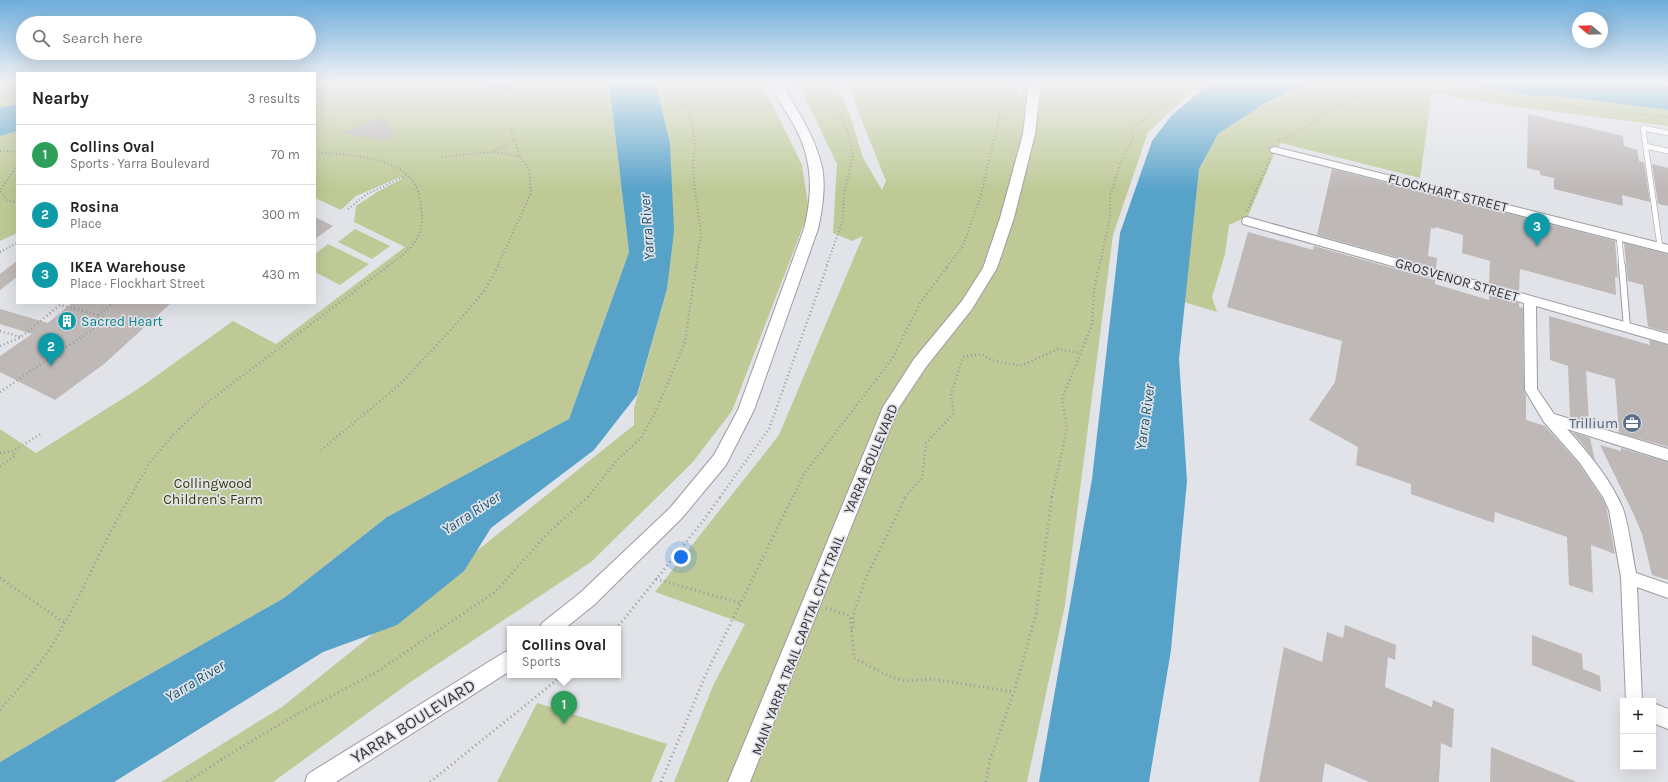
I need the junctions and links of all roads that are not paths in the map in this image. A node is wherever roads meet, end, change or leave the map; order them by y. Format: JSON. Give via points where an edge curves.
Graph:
{"nodes":[{"id":1,"x":796,"y":117,"type":"edge"},
{"id":2,"x":1031,"y":117,"type":"edge"},
{"id":3,"x":1668,"y":133,"type":"edge"},
{"id":4,"x":1645,"y":146,"type":"junction"},
{"id":5,"x":1275,"y":150,"type":"road end"},
{"id":6,"x":1668,"y":151,"type":"edge"},
{"id":7,"x":1246,"y":221,"type":"road end"},
{"id":8,"x":1619,"y":237,"type":"junction"},
{"id":9,"x":1664,"y":248,"type":"edge"},
{"id":10,"x":1530,"y":301,"type":"junction"},
{"id":11,"x":1627,"y":328,"type":"junction"},
{"id":12,"x":1668,"y":339,"type":"edge"},
{"id":13,"x":1549,"y":418,"type":"junction"},
{"id":14,"x":1668,"y":455,"type":"edge"},
{"id":15,"x":1629,"y":577,"type":"junction"},
{"id":16,"x":1668,"y":591,"type":"edge"},
{"id":17,"x":553,"y":626,"type":"edge"},
{"id":18,"x":507,"y":662,"type":"edge"},
{"id":19,"x":1634,"y":698,"type":"edge"},
{"id":20,"x":1656,"y":714,"type":"edge"},
{"id":21,"x":1668,"y":719,"type":"edge"},
{"id":22,"x":316,"y":782,"type":"edge"},
{"id":23,"x":739,"y":782,"type":"edge"}],
"edges":[{"from":1,"to":17,"type":"street","via":[[816,168],[816,207],[811,229],[746,410],[720,460],[676,513],[587,599]]},
{"from":2,"to":23,"type":"street","name":"YARRA BOULEVARD","via":[[1029,134],[1007,218],[990,268],[891,407]]},
{"from":3,"to":4,"type":"lane","via":[[1643,128]]},
{"from":4,"to":6,"type":"lane"},
{"from":4,"to":9,"type":"lane"},
{"from":5,"to":8,"type":"street","name":"FLOCKHART STREET"},
{"from":7,"to":10,"type":"street","name":"GROSVENOR STREET"},
{"from":8,"to":9,"type":"street","name":"FLOCKHART STREET"},
{"from":8,"to":11,"type":"lane"},
{"from":10,"to":11,"type":"street","name":"GROSVENOR STREET"},
{"from":10,"to":13,"type":"street","via":[[1531,390]]},
{"from":11,"to":12,"type":"street","name":"GROSVENOR STREET"},
{"from":13,"to":14,"type":"street"},
{"from":13,"to":15,"type":"street","via":[[1585,460],[1608,493],[1616,510]]},
{"from":15,"to":16,"type":"street"},
{"from":15,"to":19,"type":"street"},
{"from":18,"to":22,"type":"street","name":"YARRA BOULEVARD"},
{"from":20,"to":21,"type":"street"}]}
